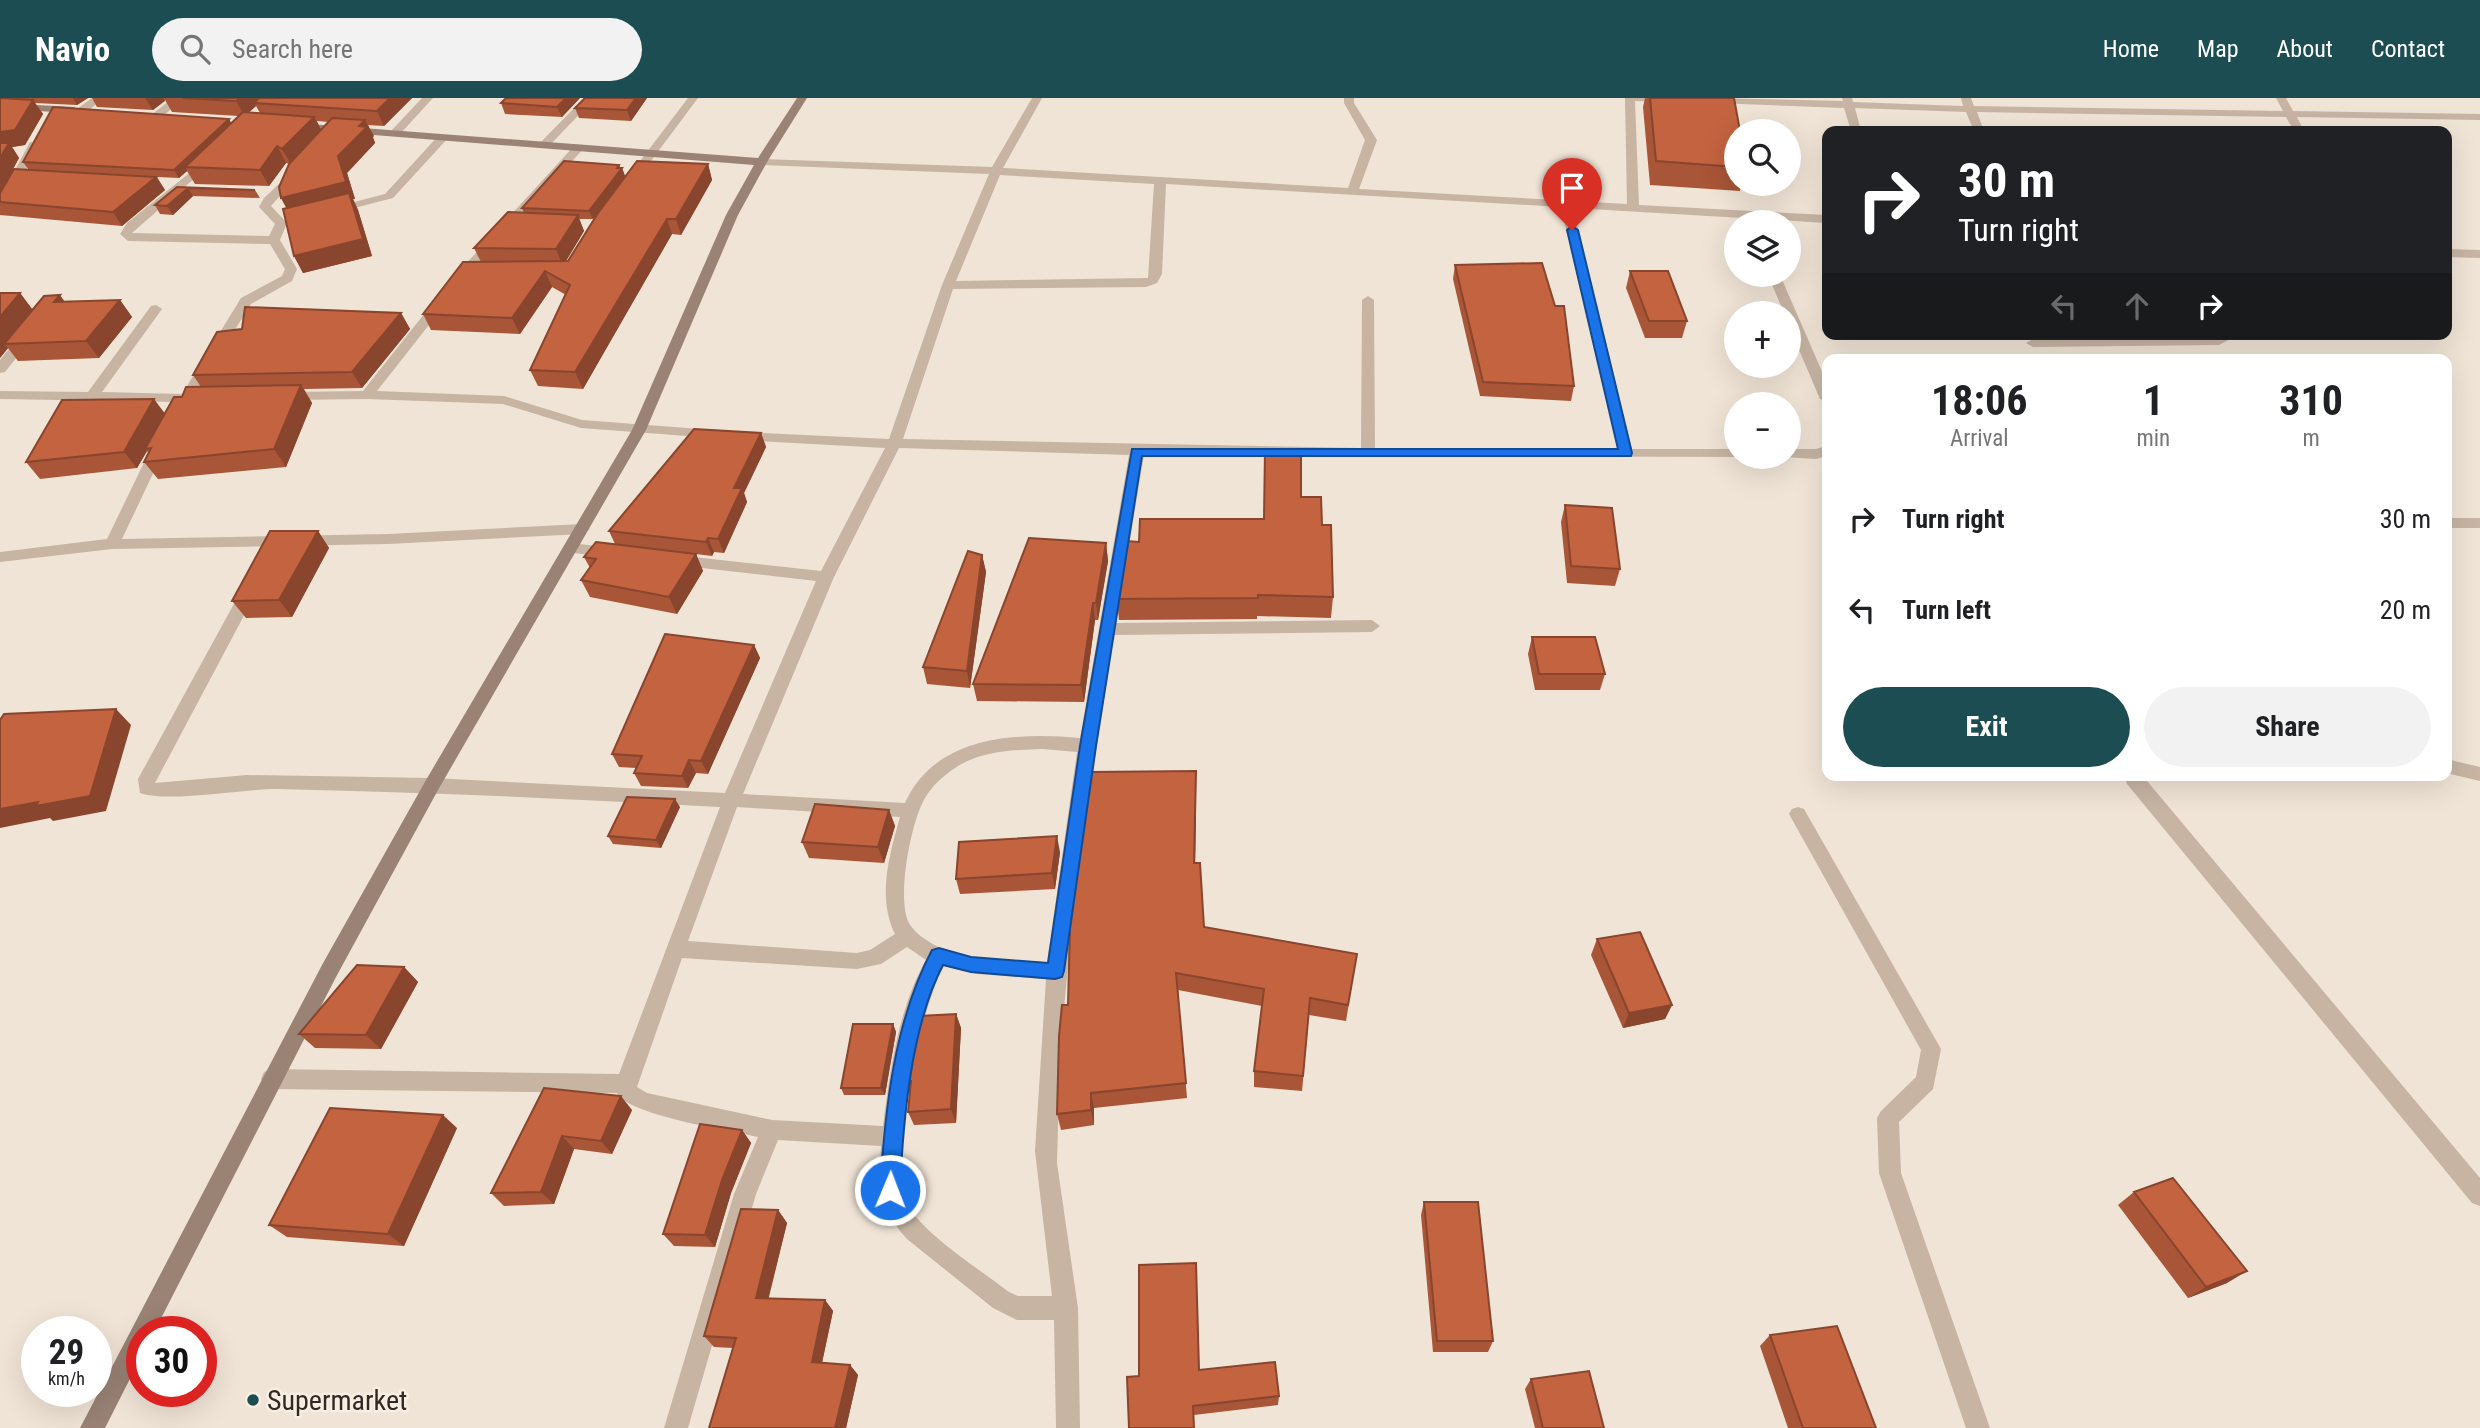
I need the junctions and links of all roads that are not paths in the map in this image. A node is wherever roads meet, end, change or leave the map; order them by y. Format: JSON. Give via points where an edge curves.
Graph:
{"nodes":[{"id":1,"x":14,"y":98,"type":"edge"},
{"id":2,"x":99,"y":98,"type":"edge"},
{"id":3,"x":180,"y":98,"type":"edge"},
{"id":4,"x":428,"y":98,"type":"edge"},
{"id":5,"x":590,"y":98,"type":"edge"},
{"id":6,"x":693,"y":98,"type":"edge"},
{"id":7,"x":802,"y":98,"type":"edge"},
{"id":8,"x":1037,"y":98,"type":"edge"},
{"id":9,"x":1349,"y":98,"type":"edge"},
{"id":10,"x":1632,"y":98,"type":"edge"},
{"id":11,"x":2281,"y":98,"type":"edge"},
{"id":12,"x":1687,"y":99,"type":"edge"},
{"id":13,"x":1700,"y":100,"type":"edge"},
{"id":14,"x":1847,"y":101,"type":"edge"},
{"id":15,"x":1968,"y":103,"type":"edge"},
{"id":16,"x":0,"y":106,"type":"edge"},
{"id":17,"x":80,"y":111,"type":"junction"},
{"id":18,"x":105,"y":113,"type":"edge"},
{"id":19,"x":2287,"y":113,"type":"junction"},
{"id":20,"x":2480,"y":117,"type":"edge"},
{"id":21,"x":169,"y":118,"type":"edge"},
{"id":22,"x":48,"y":119,"type":"junction"},
{"id":23,"x":289,"y":126,"type":"edge"},
{"id":24,"x":1854,"y":126,"type":"edge"},
{"id":25,"x":1977,"y":126,"type":"edge"},
{"id":26,"x":2296,"y":126,"type":"edge"},
{"id":27,"x":396,"y":132,"type":"junction"},
{"id":28,"x":443,"y":137,"type":"junction"},
{"id":29,"x":543,"y":146,"type":"junction"},
{"id":30,"x":578,"y":148,"type":"junction"},
{"id":31,"x":221,"y":150,"type":"edge"},
{"id":32,"x":651,"y":153,"type":"junction"},
{"id":33,"x":761,"y":162,"type":"junction"},
{"id":34,"x":301,"y":166,"type":"edge"},
{"id":35,"x":996,"y":171,"type":"junction"},
{"id":36,"x":18,"y":176,"type":"junction"},
{"id":37,"x":32,"y":177,"type":"edge"},
{"id":38,"x":1160,"y":180,"type":"junction"},
{"id":39,"x":6,"y":189,"type":"edge"},
{"id":40,"x":261,"y":192,"type":"edge"},
{"id":41,"x":275,"y":193,"type":"junction"},
{"id":42,"x":1352,"y":193,"type":"junction"},
{"id":43,"x":620,"y":195,"type":"edge"},
{"id":44,"x":1566,"y":205,"type":"junction"},
{"id":45,"x":0,"y":209,"type":"edge"},
{"id":46,"x":1633,"y":209,"type":"junction"},
{"id":47,"x":320,"y":214,"type":"edge"},
{"id":48,"x":1724,"y":216,"type":"edge"},
{"id":49,"x":1801,"y":219,"type":"edge"},
{"id":50,"x":1822,"y":219,"type":"edge"},
{"id":51,"x":294,"y":220,"type":"edge"},
{"id":52,"x":281,"y":223,"type":"junction"},
{"id":53,"x":274,"y":240,"type":"junction"},
{"id":54,"x":2452,"y":253,"type":"edge"},
{"id":55,"x":2480,"y":254,"type":"edge"},
{"id":56,"x":948,"y":285,"type":"junction"},
{"id":57,"x":1779,"y":287,"type":"edge"},
{"id":58,"x":1368,"y":300,"type":"dead end"},
{"id":59,"x":156,"y":309,"type":"dead end"},
{"id":60,"x":33,"y":330,"type":"edge"},
{"id":61,"x":2125,"y":340,"type":"edge"},
{"id":62,"x":2221,"y":340,"type":"edge"},
{"id":63,"x":0,"y":369,"type":"edge"},
{"id":64,"x":1822,"y":387,"type":"edge"},
{"id":65,"x":0,"y":395,"type":"edge"},
{"id":66,"x":367,"y":395,"type":"junction"},
{"id":67,"x":92,"y":396,"type":"junction"},
{"id":68,"x":213,"y":397,"type":"edge"},
{"id":69,"x":268,"y":397,"type":"edge"},
{"id":70,"x":186,"y":398,"type":"junction"},
{"id":71,"x":639,"y":430,"type":"junction"},
{"id":72,"x":894,"y":444,"type":"junction"},
{"id":73,"x":1137,"y":452,"type":"junction"},
{"id":74,"x":1822,"y":452,"type":"edge"},
{"id":75,"x":1368,"y":453,"type":"junction"},
{"id":76,"x":1626,"y":453,"type":"junction"},
{"id":77,"x":1724,"y":453,"type":"edge"},
{"id":78,"x":1801,"y":454,"type":"edge"},
{"id":79,"x":2452,"y":523,"type":"edge"},
{"id":80,"x":2480,"y":523,"type":"edge"},
{"id":81,"x":582,"y":529,"type":"junction"},
{"id":82,"x":112,"y":544,"type":"junction"},
{"id":83,"x":571,"y":548,"type":"junction"},
{"id":84,"x":625,"y":554,"type":"edge"},
{"id":85,"x":0,"y":557,"type":"edge"},
{"id":86,"x":665,"y":559,"type":"edge"},
{"id":87,"x":257,"y":577,"type":"edge"},
{"id":88,"x":826,"y":577,"type":"junction"},
{"id":89,"x":1373,"y":626,"type":"dead end"},
{"id":90,"x":1108,"y":629,"type":"junction"},
{"id":91,"x":1088,"y":746,"type":"junction"},
{"id":92,"x":2452,"y":767,"type":"edge"},
{"id":93,"x":2480,"y":774,"type":"edge"},
{"id":94,"x":2135,"y":781,"type":"edge"},
{"id":95,"x":432,"y":785,"type":"junction"},
{"id":96,"x":731,"y":800,"type":"junction"},
{"id":97,"x":911,"y":811,"type":"junction"},
{"id":98,"x":1798,"y":814,"type":"dead end"},
{"id":99,"x":908,"y":937,"type":"junction"},
{"id":100,"x":676,"y":948,"type":"junction"},
{"id":101,"x":939,"y":956,"type":"junction"},
{"id":102,"x":1055,"y":971,"type":"junction"},
{"id":103,"x":271,"y":1079,"type":"junction"},
{"id":104,"x":626,"y":1084,"type":"junction"},
{"id":105,"x":772,"y":1130,"type":"junction"},
{"id":106,"x":893,"y":1137,"type":"junction"},
{"id":107,"x":2480,"y":1195,"type":"edge"},
{"id":108,"x":1066,"y":1308,"type":"junction"},
{"id":109,"x":92,"y":1428,"type":"edge"},
{"id":110,"x":676,"y":1428,"type":"edge"},
{"id":111,"x":1068,"y":1428,"type":"edge"},
{"id":112,"x":1978,"y":1428,"type":"edge"}],
"edges":[{"from":1,"to":16,"type":"street"},
{"from":2,"to":17,"type":"street"},
{"from":3,"to":21,"type":"street","via":[[149,117]]},
{"from":4,"to":27,"type":"street"},
{"from":5,"to":29,"type":"street"},
{"from":6,"to":32,"type":"street"},
{"from":7,"to":33,"type":"street"},
{"from":8,"to":35,"type":"street"},
{"from":9,"to":42,"type":"street","via":[[1371,139]]},
{"from":10,"to":12,"type":"street"},
{"from":10,"to":46,"type":"street"},
{"from":11,"to":19,"type":"street"},
{"from":13,"to":14,"type":"street"},
{"from":14,"to":15,"type":"street"},
{"from":14,"to":24,"type":"street"},
{"from":15,"to":19,"type":"street"},
{"from":15,"to":25,"type":"street"},
{"from":16,"to":22,"type":"street"},
{"from":17,"to":18,"type":"street"},
{"from":17,"to":22,"type":"street"},
{"from":19,"to":20,"type":"street"},
{"from":19,"to":26,"type":"street"},
{"from":22,"to":36,"type":"street","via":[[26,151]]},
{"from":23,"to":27,"type":"street","via":[[332,133]]},
{"from":27,"to":28,"type":"street"},
{"from":28,"to":29,"type":"street"},
{"from":28,"to":47,"type":"street","via":[[389,196]]},
{"from":29,"to":30,"type":"street"},
{"from":30,"to":32,"type":"street"},
{"from":30,"to":66,"type":"street"},
{"from":31,"to":53,"type":"street","via":[[126,234]]},
{"from":32,"to":33,"type":"street"},
{"from":32,"to":43,"type":"street"},
{"from":33,"to":35,"type":"street"},
{"from":33,"to":71,"type":"street","via":[[732,215]]},
{"from":34,"to":41,"type":"street"},
{"from":35,"to":38,"type":"street"},
{"from":35,"to":56,"type":"street"},
{"from":36,"to":37,"type":"street"},
{"from":36,"to":39,"type":"street"},
{"from":38,"to":42,"type":"street"},
{"from":38,"to":56,"type":"street","via":[[1153,280],[1060,286]]},
{"from":39,"to":45,"type":"street"},
{"from":40,"to":41,"type":"street"},
{"from":41,"to":52,"type":"street","via":[[265,207]]},
{"from":42,"to":44,"type":"street"},
{"from":44,"to":46,"type":"street"},
{"from":44,"to":76,"type":"street"},
{"from":46,"to":48,"type":"street"},
{"from":49,"to":50,"type":"street"},
{"from":51,"to":52,"type":"street"},
{"from":52,"to":53,"type":"street"},
{"from":53,"to":70,"type":"street","via":[[291,269],[288,278],[246,301]]},
{"from":54,"to":55,"type":"street"},
{"from":56,"to":72,"type":"street"},
{"from":57,"to":64,"type":"street"},
{"from":58,"to":75,"type":"street"},
{"from":59,"to":67,"type":"street"},
{"from":60,"to":63,"type":"street"},
{"from":61,"to":62,"type":"street"},
{"from":65,"to":67,"type":"street"},
{"from":66,"to":69,"type":"street"},
{"from":66,"to":71,"type":"street","via":[[504,400],[581,424]]},
{"from":67,"to":70,"type":"street"},
{"from":68,"to":70,"type":"street"},
{"from":70,"to":82,"type":"street"},
{"from":71,"to":72,"type":"street"},
{"from":71,"to":81,"type":"street"},
{"from":72,"to":73,"type":"street"},
{"from":72,"to":88,"type":"street"},
{"from":73,"to":75,"type":"street"},
{"from":73,"to":90,"type":"street"},
{"from":74,"to":78,"type":"street"},
{"from":75,"to":76,"type":"street"},
{"from":76,"to":77,"type":"street"},
{"from":79,"to":80,"type":"street"},
{"from":81,"to":82,"type":"street","via":[[273,547]]},
{"from":81,"to":83,"type":"street"},
{"from":82,"to":85,"type":"street"},
{"from":83,"to":84,"type":"street"},
{"from":83,"to":95,"type":"street"},
{"from":86,"to":88,"type":"street"},
{"from":87,"to":95,"type":"street","via":[[146,788],[247,782]]},
{"from":88,"to":96,"type":"street"},
{"from":89,"to":90,"type":"street"},
{"from":90,"to":91,"type":"street"},
{"from":91,"to":97,"type":"street","via":[[1034,742],[982,749],[931,776]]},
{"from":91,"to":102,"type":"street"},
{"from":92,"to":93,"type":"street"},
{"from":94,"to":107,"type":"street"},
{"from":95,"to":96,"type":"street"},
{"from":95,"to":103,"type":"street"},
{"from":96,"to":97,"type":"street"},
{"from":96,"to":100,"type":"street"},
{"from":97,"to":99,"type":"street","via":[[894,880],[894,904]]},
{"from":98,"to":112,"type":"street","via":[[1931,1049],[1926,1082],[1888,1118],[1890,1173]]},
{"from":99,"to":100,"type":"street","via":[[874,958],[857,961]]},
{"from":99,"to":101,"type":"street"},
{"from":100,"to":104,"type":"street"},
{"from":101,"to":102,"type":"street","via":[[971,965]]},
{"from":101,"to":106,"type":"street","via":[[917,1005]]},
{"from":102,"to":108,"type":"street","via":[[1046,1140]]},
{"from":103,"to":104,"type":"street"},
{"from":103,"to":109,"type":"street"},
{"from":104,"to":105,"type":"street","via":[[628,1093],[643,1102]]},
{"from":105,"to":106,"type":"street"},
{"from":105,"to":110,"type":"street","via":[[745,1194]]},
{"from":106,"to":108,"type":"street","via":[[890,1190],[897,1210],[911,1227],[1001,1300],[1017,1308]]},
{"from":108,"to":111,"type":"street"}]}
